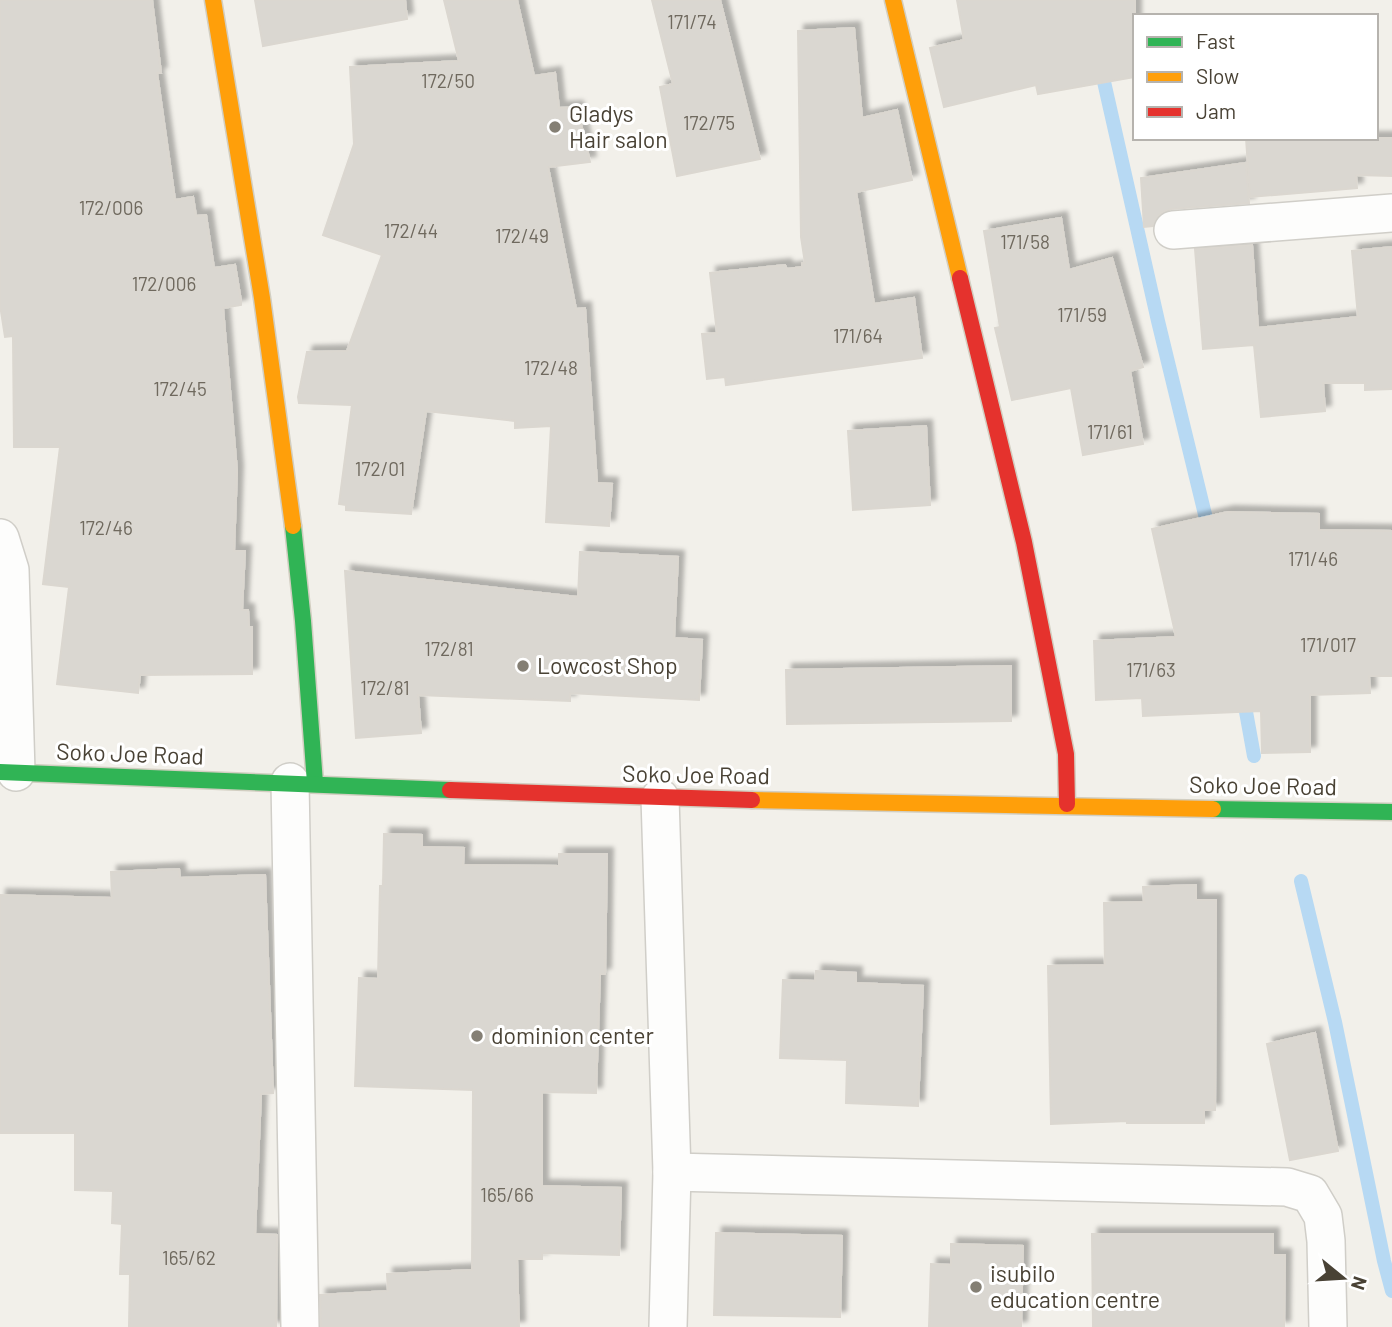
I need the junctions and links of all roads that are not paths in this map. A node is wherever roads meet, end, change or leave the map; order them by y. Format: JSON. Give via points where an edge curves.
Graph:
{"nodes":[{"id":1,"x":213,"y":0,"type":"edge"},
{"id":2,"x":893,"y":0,"type":"edge"},
{"id":3,"x":1392,"y":213,"type":"edge"},
{"id":4,"x":1173,"y":230,"type":"dead end"},
{"id":5,"x":0,"y":538,"type":"edge"},
{"id":6,"x":8,"y":772,"type":"edge"},
{"id":7,"x":302,"y":783,"type":"junction"},
{"id":8,"x":660,"y":797,"type":"junction"},
{"id":9,"x":1067,"y":804,"type":"junction"},
{"id":10,"x":1392,"y":812,"type":"edge"},
{"id":11,"x":672,"y":1172,"type":"junction"},
{"id":12,"x":300,"y":1327,"type":"edge"},
{"id":13,"x":668,"y":1327,"type":"edge"},
{"id":14,"x":1328,"y":1327,"type":"edge"}],
"edges":[{"from":1,"to":7,"type":"street","via":[[281,428],[301,600]]},
{"from":2,"to":9,"type":"street","via":[[1024,542],[1066,754]]},
{"from":3,"to":4,"type":"street"},
{"from":5,"to":6,"type":"street","via":[[10,570]]},
{"from":6,"to":7,"type":"street","name":"Soko Joe Road"},
{"from":7,"to":8,"type":"street","name":"Soko Joe Road"},
{"from":7,"to":12,"type":"street"},
{"from":8,"to":9,"type":"street","name":"Soko Joe Road"},
{"from":8,"to":11,"type":"street"},
{"from":9,"to":10,"type":"street","name":"Soko Joe Road"},
{"from":11,"to":13,"type":"street"},
{"from":11,"to":14,"type":"street","via":[[1287,1187],[1310,1194],[1323,1216]]}]}
